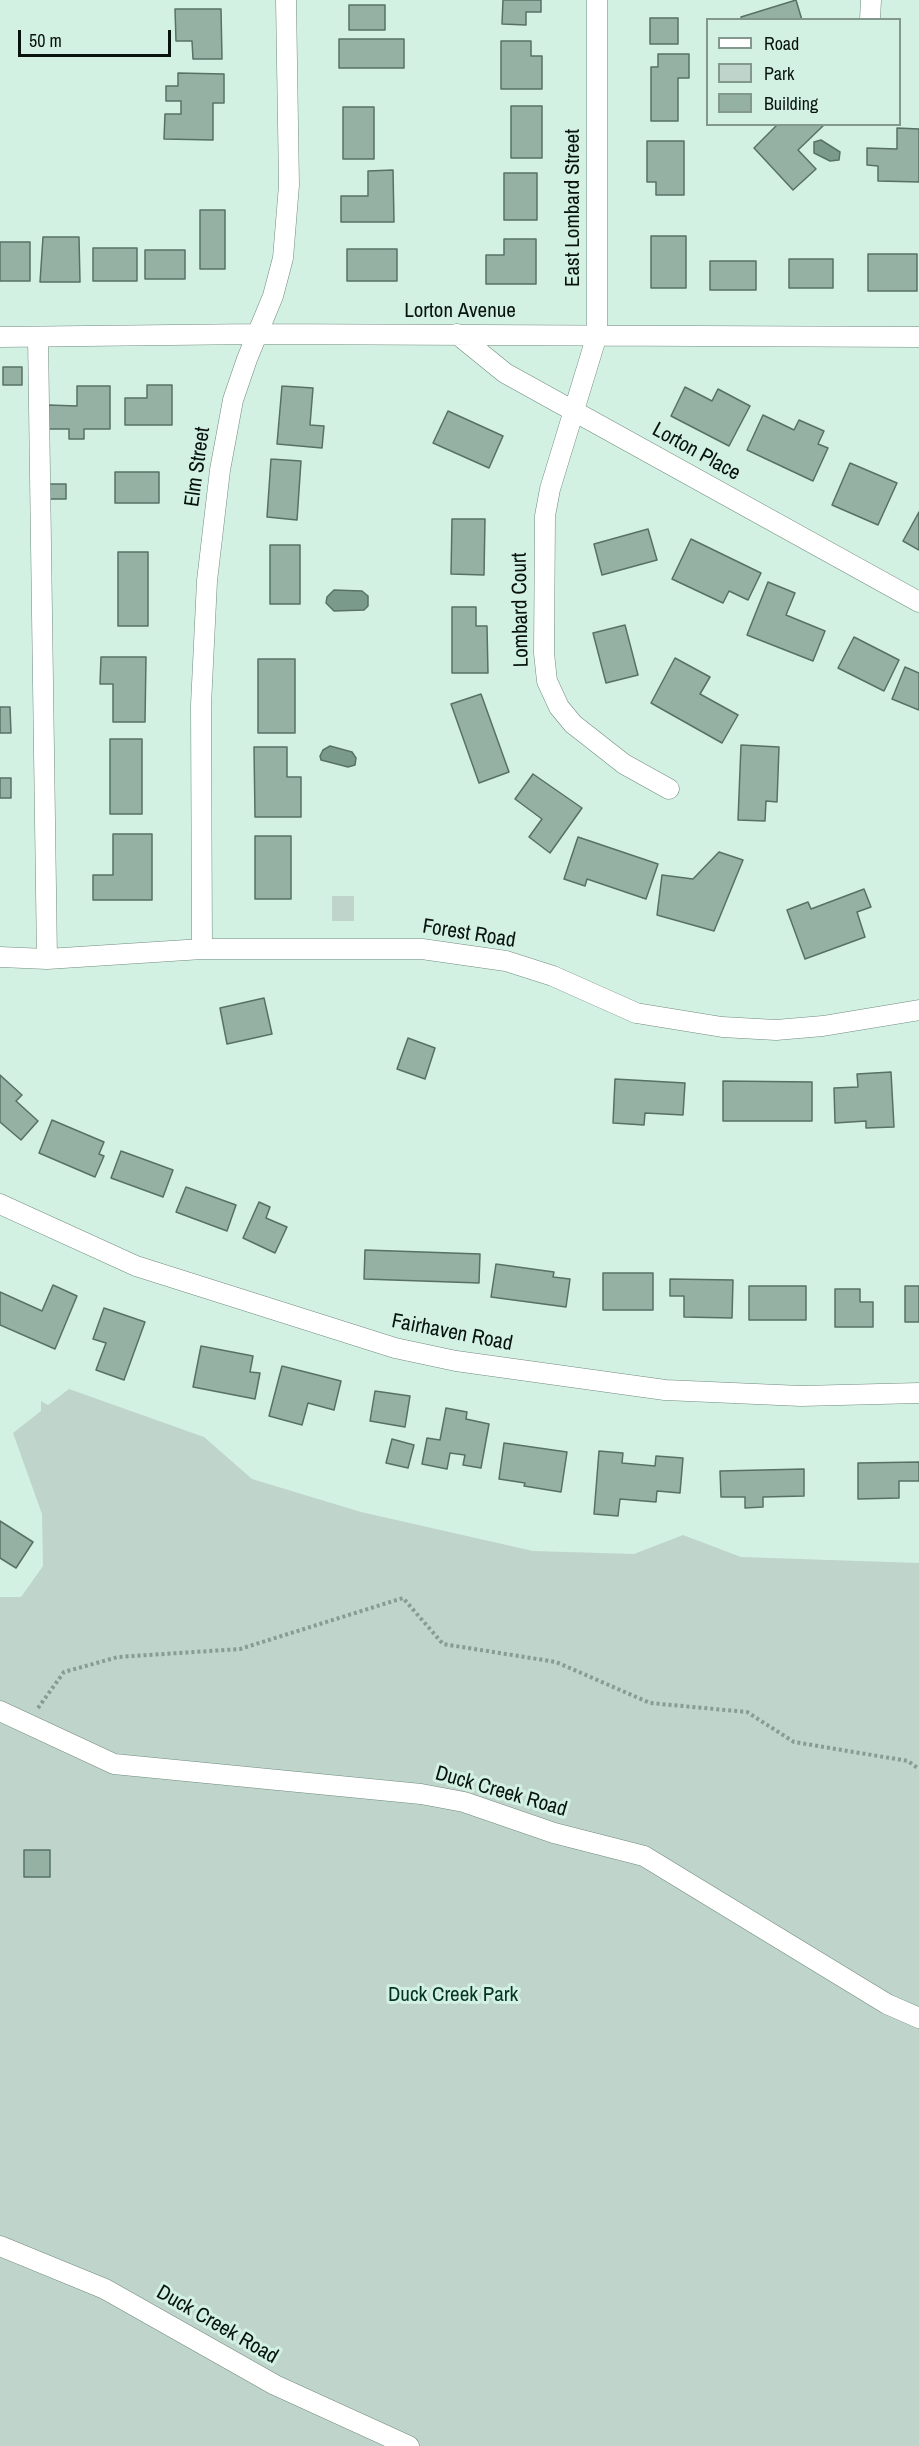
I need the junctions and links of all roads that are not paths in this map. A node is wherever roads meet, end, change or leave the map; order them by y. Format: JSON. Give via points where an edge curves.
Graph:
{"nodes":[{"id":1,"x":286,"y":0,"type":"edge"},
{"id":2,"x":597,"y":0,"type":"edge"},
{"id":3,"x":871,"y":0,"type":"edge"},
{"id":4,"x":870,"y":18,"type":"edge"},
{"id":5,"x":256,"y":334,"type":"junction"},
{"id":6,"x":457,"y":334,"type":"junction"},
{"id":7,"x":597,"y":335,"type":"junction"},
{"id":8,"x":0,"y":337,"type":"edge"},
{"id":9,"x":38,"y":337,"type":"junction"},
{"id":10,"x":919,"y":337,"type":"edge"},
{"id":11,"x":574,"y":412,"type":"junction"},
{"id":12,"x":919,"y":602,"type":"edge"},
{"id":13,"x":669,"y":789,"type":"dead end"},
{"id":14,"x":202,"y":949,"type":"junction"},
{"id":15,"x":0,"y":957,"type":"edge"},
{"id":16,"x":47,"y":959,"type":"junction"},
{"id":17,"x":919,"y":1010,"type":"edge"},
{"id":18,"x":0,"y":1204,"type":"edge"},
{"id":19,"x":919,"y":1393,"type":"edge"},
{"id":20,"x":0,"y":1712,"type":"edge"},
{"id":21,"x":919,"y":2018,"type":"edge"},
{"id":22,"x":0,"y":2246,"type":"edge"},
{"id":23,"x":410,"y":2446,"type":"edge"}],
"edges":[{"from":1,"to":5,"type":"street","name":"Elm Street","via":[[287,222],[273,296]]},
{"from":2,"to":7,"type":"street","name":"East Lombard Street"},
{"from":3,"to":4,"type":"street"},
{"from":5,"to":6,"type":"street","name":"Lorton Avenue"},
{"from":5,"to":9,"type":"street","name":"Lorton Avenue"},
{"from":5,"to":14,"type":"street","name":"Elm Street","via":[[226,432],[207,581],[201,705]]},
{"from":6,"to":7,"type":"street","name":"Lorton Avenue"},
{"from":6,"to":11,"type":"street","name":"Lorton Place","via":[[506,374]]},
{"from":7,"to":10,"type":"street","name":"Lorton Avenue"},
{"from":7,"to":11,"type":"street","name":"East Lombard Street"},
{"from":8,"to":9,"type":"street","name":"Lorton Avenue"},
{"from":9,"to":16,"type":"street"},
{"from":11,"to":12,"type":"street","name":"Lorton Place"},
{"from":11,"to":13,"type":"street","name":"Lombard Court","via":[[545,516],[547,681],[559,707],[573,724],[624,764]]},
{"from":14,"to":16,"type":"street","name":"Forest Road"},
{"from":14,"to":17,"type":"street","name":"Forest Road","via":[[369,947],[470,955],[506,961],[553,976],[636,1013],[722,1027],[776,1030],[823,1026]]},
{"from":15,"to":16,"type":"street","name":"Forest Road"},
{"from":18,"to":19,"type":"street","name":"Fairhaven Road","via":[[136,1266],[395,1348],[446,1359],[665,1390],[801,1396]]},
{"from":20,"to":21,"type":"street","name":"Duck Creek Road","via":[[114,1764],[421,1794],[464,1802],[554,1833],[644,1856],[887,2004]]},
{"from":22,"to":23,"type":"street","name":"Duck Creek Road","via":[[105,2289],[274,2385]]}]}
